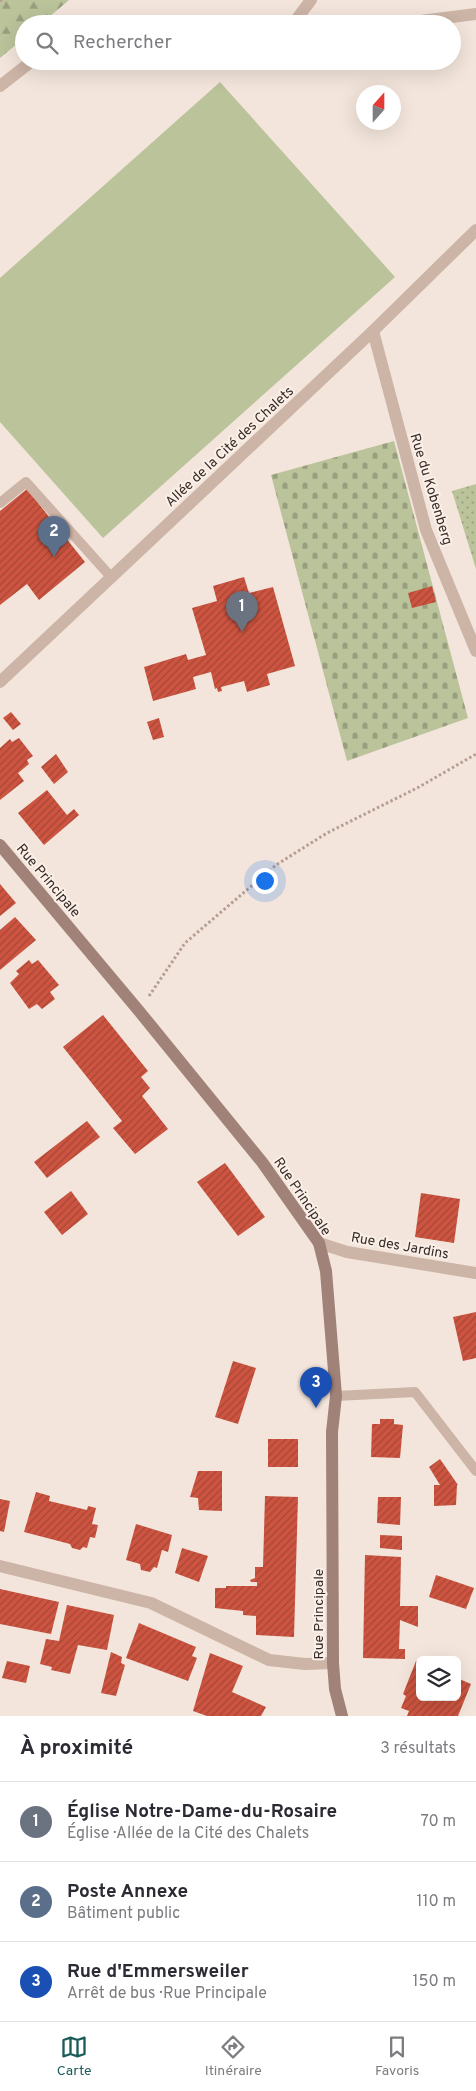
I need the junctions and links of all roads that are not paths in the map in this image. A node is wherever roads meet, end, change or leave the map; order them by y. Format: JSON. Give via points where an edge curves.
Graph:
{"nodes":[{"id":1,"x":311,"y":0,"type":"edge"},
{"id":2,"x":476,"y":14,"type":"edge"},
{"id":3,"x":299,"y":15,"type":"edge"},
{"id":4,"x":461,"y":16,"type":"edge"},
{"id":5,"x":20,"y":70,"type":"edge"},
{"id":6,"x":0,"y":86,"type":"edge"},
{"id":7,"x":476,"y":230,"type":"edge"},
{"id":8,"x":373,"y":331,"type":"junction"},
{"id":9,"x":0,"y":503,"type":"edge"},
{"id":10,"x":111,"y":577,"type":"junction"},
{"id":11,"x":476,"y":651,"type":"edge"},
{"id":12,"x":0,"y":682,"type":"edge"},
{"id":13,"x":0,"y":845,"type":"edge"},
{"id":14,"x":319,"y":1243,"type":"junction"},
{"id":15,"x":476,"y":1273,"type":"edge"},
{"id":16,"x":336,"y":1396,"type":"junction"},
{"id":17,"x":476,"y":1471,"type":"edge"},
{"id":18,"x":0,"y":1566,"type":"edge"},
{"id":19,"x":332,"y":1664,"type":"junction"},
{"id":20,"x":342,"y":1716,"type":"edge"}],
"edges":[{"from":1,"to":3,"type":"street"},
{"from":2,"to":4,"type":"street"},
{"from":5,"to":6,"type":"street"},
{"from":7,"to":8,"type":"street","name":"Allée de la Cité des Chalets"},
{"from":8,"to":10,"type":"street","name":"Allée de la Cité des Chalets"},
{"from":8,"to":11,"type":"street","name":"Rue du Kobenberg","via":[[426,530]]},
{"from":9,"to":10,"type":"lane","via":[[26,482]]},
{"from":10,"to":12,"type":"street","name":"Allée de la Cité des Chalets"},
{"from":13,"to":14,"type":"main road","name":"Rue Principale","via":[[262,1162]]},
{"from":14,"to":15,"type":"street","name":"Rue des Jardins","via":[[347,1252]]},
{"from":14,"to":16,"type":"main road","name":"Rue Principale","via":[[326,1271]]},
{"from":16,"to":17,"type":"lane","via":[[415,1392]]},
{"from":16,"to":19,"type":"main road","name":"Rue Principale","via":[[332,1432]]},
{"from":18,"to":19,"type":"street","via":[[151,1603],[269,1660]]},
{"from":19,"to":20,"type":"main road","name":"Rue Principale"}]}
